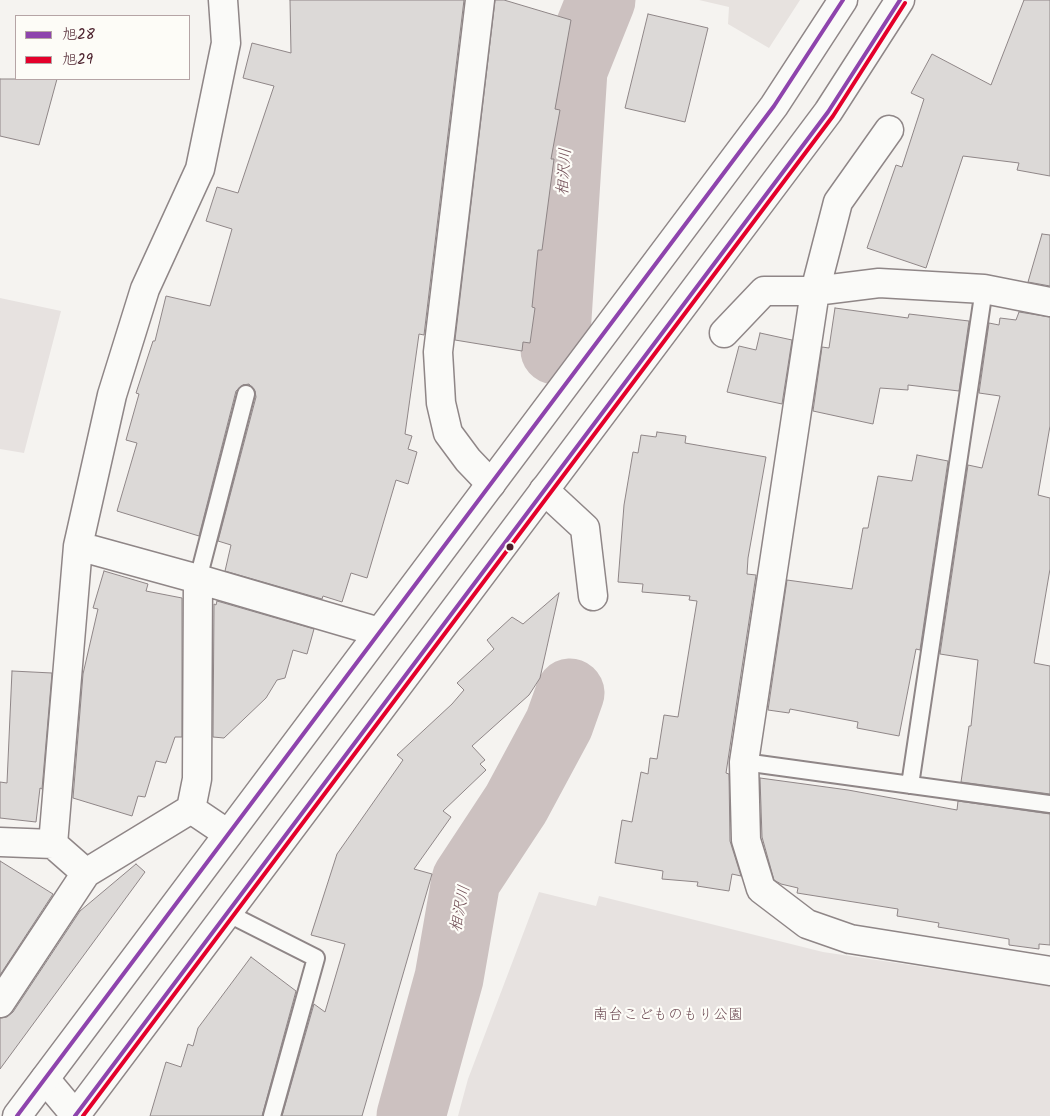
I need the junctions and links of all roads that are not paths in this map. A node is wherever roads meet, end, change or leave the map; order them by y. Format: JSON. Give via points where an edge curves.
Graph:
{"nodes":[{"id":1,"x":223,"y":0,"type":"edge"},
{"id":2,"x":480,"y":0,"type":"edge"},
{"id":3,"x":843,"y":0,"type":"edge"},
{"id":4,"x":900,"y":0,"type":"edge"},
{"id":5,"x":890,"y":130,"type":"dead end"},
{"id":6,"x":984,"y":289,"type":"junction"},
{"id":7,"x":814,"y":291,"type":"junction"},
{"id":8,"x":1050,"y":302,"type":"edge"},
{"id":9,"x":724,"y":333,"type":"dead end"},
{"id":10,"x":246,"y":394,"type":"dead end"},
{"id":11,"x":491,"y":484,"type":"junction"},
{"id":12,"x":544,"y":490,"type":"junction"},
{"id":13,"x":78,"y":546,"type":"junction"},
{"id":14,"x":198,"y":579,"type":"junction"},
{"id":15,"x":593,"y":596,"type":"dead end"},
{"id":16,"x":379,"y":632,"type":"junction"},
{"id":17,"x":744,"y":762,"type":"junction"},
{"id":18,"x":910,"y":785,"type":"junction"},
{"id":19,"x":1050,"y":804,"type":"edge"},
{"id":20,"x":191,"y":808,"type":"junction"},
{"id":21,"x":228,"y":834,"type":"junction"},
{"id":22,"x":0,"y":842,"type":"edge"},
{"id":23,"x":54,"y":844,"type":"junction"},
{"id":24,"x":86,"y":873,"type":"junction"},
{"id":25,"x":227,"y":913,"type":"junction"},
{"id":26,"x":1050,"y":971,"type":"edge"},
{"id":27,"x":0,"y":1003,"type":"edge"},
{"id":28,"x":45,"y":1079,"type":"junction"},
{"id":29,"x":17,"y":1116,"type":"edge"},
{"id":30,"x":76,"y":1116,"type":"edge"},
{"id":31,"x":272,"y":1116,"type":"edge"}],
"edges":[{"from":1,"to":13,"type":"street","via":[[226,43],[200,169],[145,289],[112,395]]},
{"from":2,"to":11,"type":"street","via":[[438,352],[440,404],[448,433]]},
{"from":3,"to":11,"type":"street","via":[[774,106]]},
{"from":4,"to":12,"type":"street","via":[[828,112]]},
{"from":5,"to":7,"type":"street","via":[[838,202]]},
{"from":6,"to":7,"type":"street","via":[[879,283]]},
{"from":6,"to":8,"type":"street"},
{"from":6,"to":18,"type":"lane"},
{"from":7,"to":9,"type":"street","via":[[764,292]]},
{"from":7,"to":17,"type":"street"},
{"from":10,"to":14,"type":"lane"},
{"from":11,"to":16,"type":"street"},
{"from":12,"to":15,"type":"street","via":[[585,528]]},
{"from":12,"to":25,"type":"street"},
{"from":13,"to":14,"type":"street"},
{"from":13,"to":23,"type":"street"},
{"from":14,"to":16,"type":"street"},
{"from":14,"to":20,"type":"street","via":[[197,779]]},
{"from":16,"to":21,"type":"street"},
{"from":17,"to":18,"type":"lane"},
{"from":17,"to":26,"type":"street","via":[[746,840],[761,889],[806,924],[850,939]]},
{"from":18,"to":19,"type":"lane"},
{"from":20,"to":21,"type":"street"},
{"from":20,"to":24,"type":"street"},
{"from":21,"to":28,"type":"street"},
{"from":22,"to":23,"type":"street"},
{"from":23,"to":24,"type":"street"},
{"from":24,"to":27,"type":"street"},
{"from":25,"to":30,"type":"street"},
{"from":25,"to":31,"type":"lane","via":[[316,958]]},
{"from":28,"to":29,"type":"street"},
{"from":28,"to":30,"type":"street"}]}
